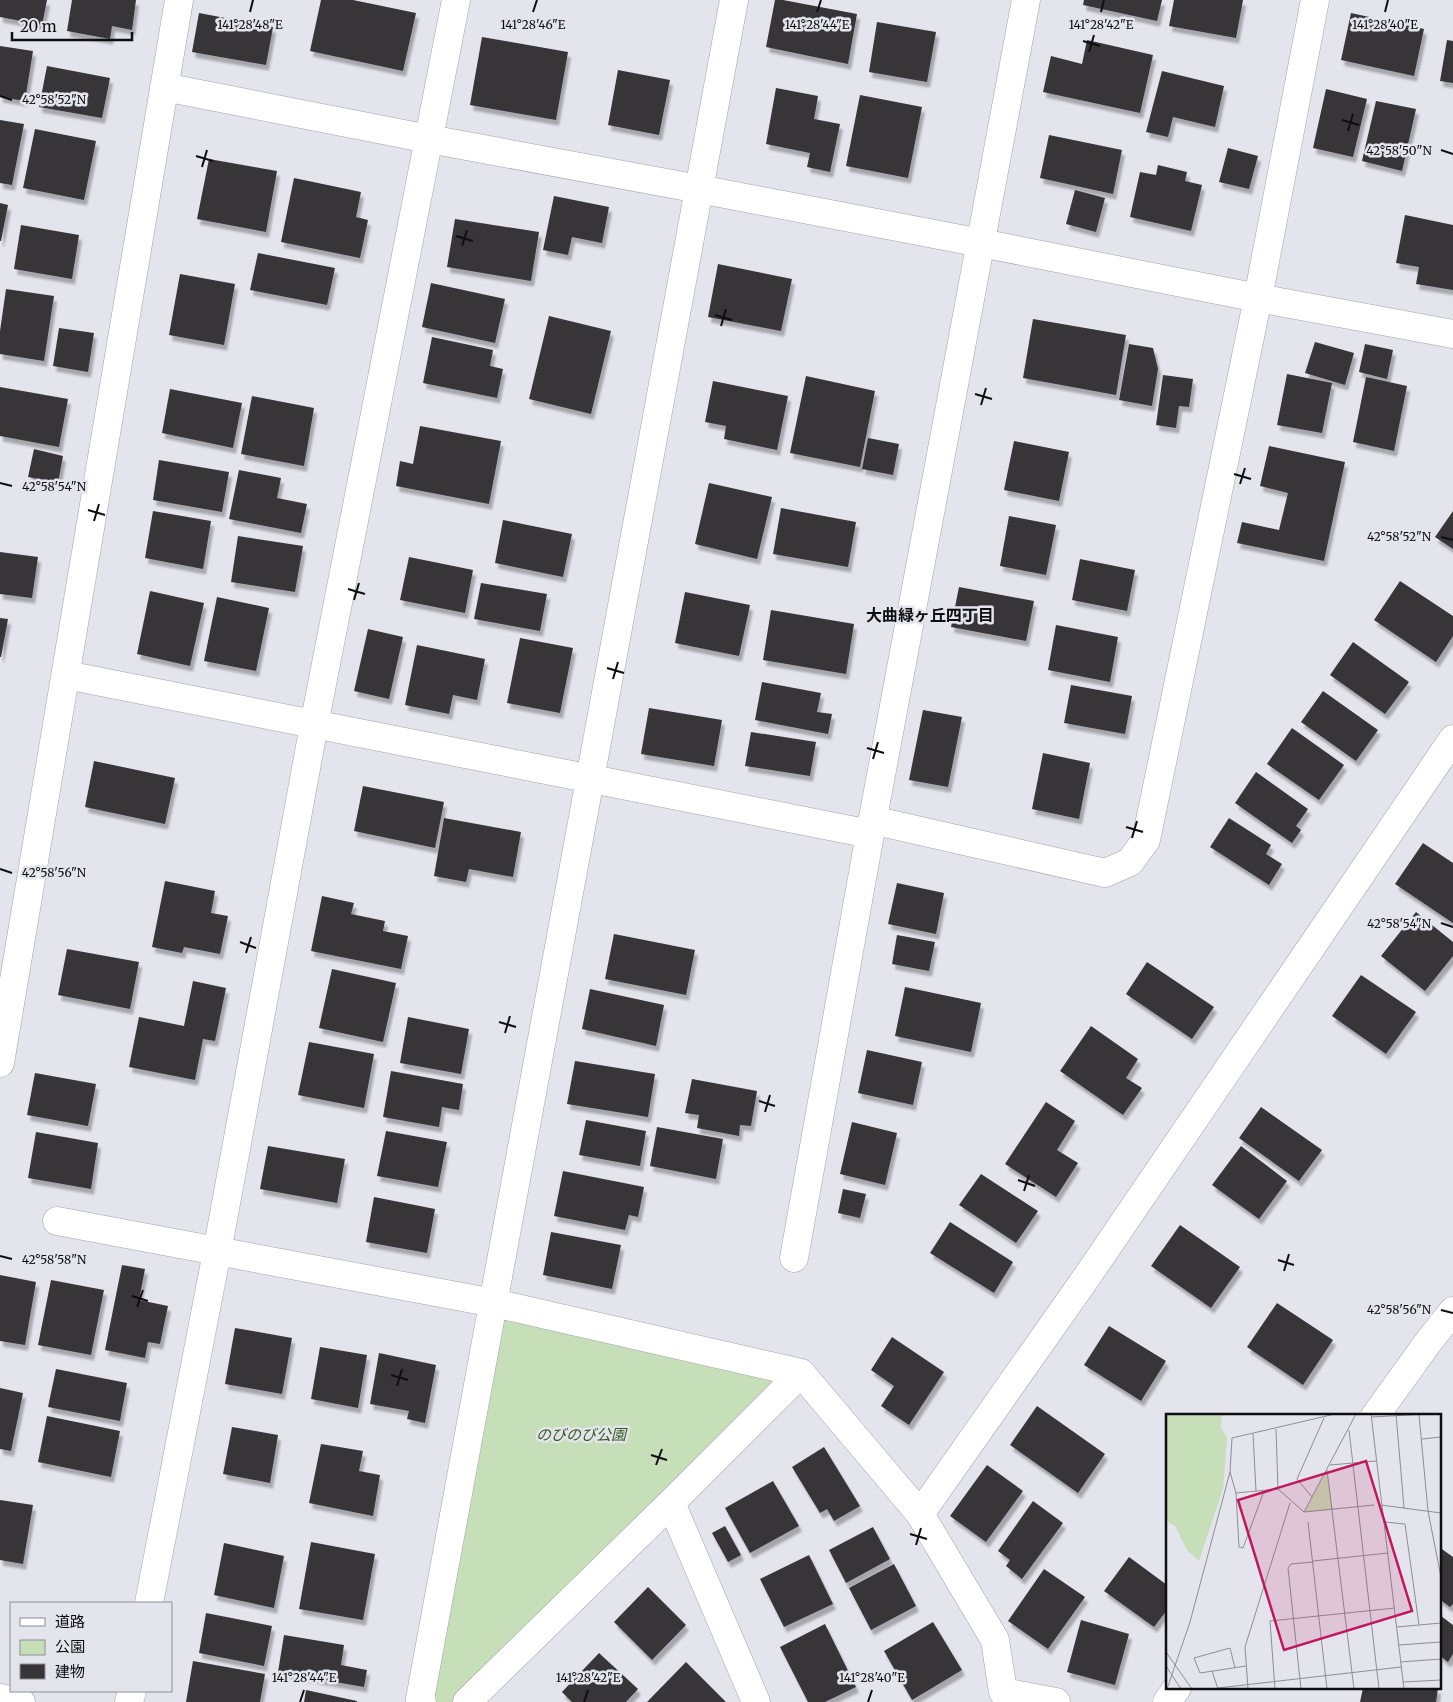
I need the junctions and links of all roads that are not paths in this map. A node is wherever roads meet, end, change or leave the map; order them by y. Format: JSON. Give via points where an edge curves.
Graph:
{"nodes":[{"id":1,"x":179,"y":0,"type":"edge"},
{"id":2,"x":456,"y":0,"type":"edge"},
{"id":3,"x":734,"y":0,"type":"edge"},
{"id":4,"x":1026,"y":0,"type":"edge"},
{"id":5,"x":1315,"y":0,"type":"edge"},
{"id":6,"x":164,"y":87,"type":"junction"},
{"id":7,"x":429,"y":140,"type":"junction"},
{"id":8,"x":699,"y":189,"type":"junction"},
{"id":9,"x":981,"y":243,"type":"junction"},
{"id":10,"x":1258,"y":298,"type":"junction"},
{"id":11,"x":1453,"y":334,"type":"edge"},
{"id":12,"x":66,"y":675,"type":"junction"},
{"id":13,"x":314,"y":725,"type":"junction"},
{"id":14,"x":1453,"y":738,"type":"edge"},
{"id":15,"x":591,"y":778,"type":"junction"},
{"id":16,"x":871,"y":827,"type":"junction"},
{"id":17,"x":4,"y":1010,"type":"edge"},
{"id":18,"x":0,"y":1063,"type":"edge"},
{"id":19,"x":57,"y":1221,"type":"dead end"},
{"id":20,"x":217,"y":1252,"type":"junction"},
{"id":21,"x":794,"y":1258,"type":"dead end"},
{"id":22,"x":494,"y":1303,"type":"junction"},
{"id":23,"x":1453,"y":1311,"type":"edge"},
{"id":24,"x":801,"y":1373,"type":"junction"},
{"id":25,"x":1375,"y":1414,"type":"edge"},
{"id":26,"x":671,"y":1503,"type":"junction"},
{"id":27,"x":920,"y":1514,"type":"junction"},
{"id":28,"x":149,"y":1602,"type":"edge"},
{"id":29,"x":1176,"y":1690,"type":"edge"},
{"id":30,"x":1001,"y":1697,"type":"edge"},
{"id":31,"x":0,"y":1698,"type":"edge"},
{"id":32,"x":21,"y":1702,"type":"edge"},
{"id":33,"x":422,"y":1702,"type":"edge"},
{"id":34,"x":467,"y":1702,"type":"edge"},
{"id":35,"x":756,"y":1702,"type":"edge"},
{"id":36,"x":1056,"y":1702,"type":"edge"},
{"id":37,"x":1167,"y":1702,"type":"edge"}],
"edges":[{"from":1,"to":6,"type":"street"},
{"from":2,"to":7,"type":"street"},
{"from":3,"to":8,"type":"street"},
{"from":4,"to":9,"type":"street"},
{"from":5,"to":10,"type":"street"},
{"from":6,"to":7,"type":"street"},
{"from":6,"to":12,"type":"street"},
{"from":7,"to":8,"type":"street"},
{"from":7,"to":13,"type":"street"},
{"from":8,"to":9,"type":"street"},
{"from":8,"to":15,"type":"street"},
{"from":9,"to":10,"type":"street"},
{"from":9,"to":16,"type":"street"},
{"from":10,"to":11,"type":"street"},
{"from":10,"to":16,"type":"street","via":[[1146,840],[1130,862],[1105,874]]},
{"from":12,"to":13,"type":"street"},
{"from":12,"to":17,"type":"street"},
{"from":13,"to":15,"type":"street"},
{"from":13,"to":20,"type":"street"},
{"from":14,"to":27,"type":"street","via":[[1086,1278]]},
{"from":15,"to":16,"type":"street"},
{"from":15,"to":22,"type":"street"},
{"from":16,"to":21,"type":"street"},
{"from":17,"to":18,"type":"street"},
{"from":19,"to":20,"type":"street"},
{"from":20,"to":22,"type":"street"},
{"from":20,"to":28,"type":"street"},
{"from":22,"to":24,"type":"street"},
{"from":22,"to":33,"type":"street","via":[[420,1699]]},
{"from":23,"to":25,"type":"street"},
{"from":24,"to":26,"type":"street"},
{"from":24,"to":27,"type":"street"},
{"from":26,"to":34,"type":"street"},
{"from":26,"to":35,"type":"street"},
{"from":27,"to":30,"type":"street","via":[[995,1640]]},
{"from":29,"to":37,"type":"street"},
{"from":30,"to":36,"type":"street"},
{"from":31,"to":32,"type":"street"}]}
